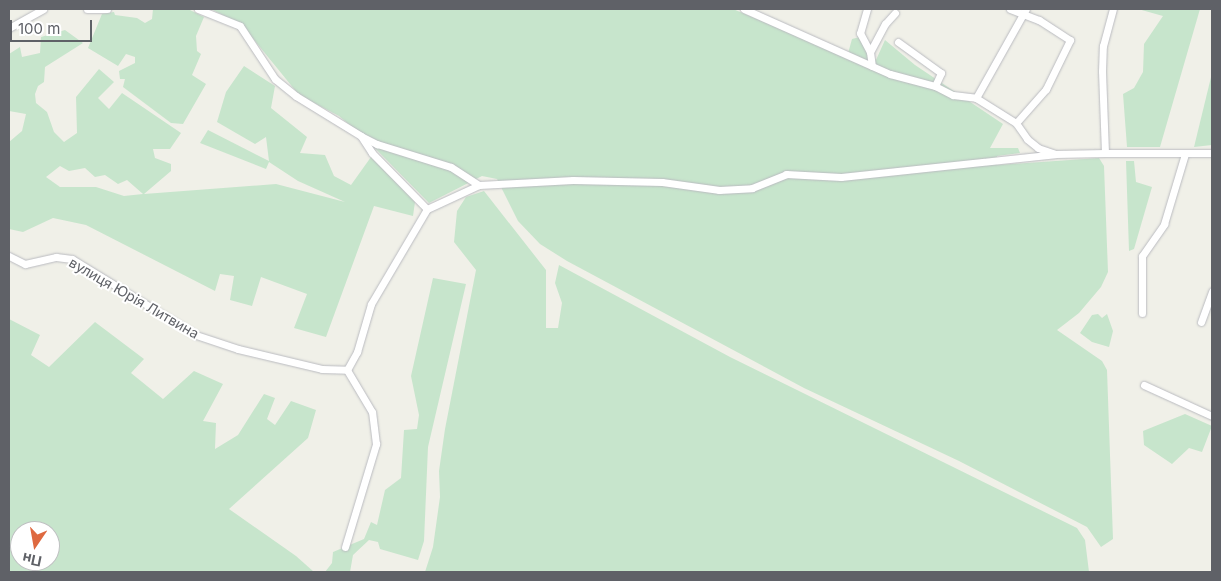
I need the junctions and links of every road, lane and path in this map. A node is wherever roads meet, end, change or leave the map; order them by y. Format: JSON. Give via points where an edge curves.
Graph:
{"nodes":[{"id":1,"x":43,"y":9,"type":"edge"},
{"id":2,"x":87,"y":9,"type":"edge"},
{"id":3,"x":107,"y":9,"type":"edge"},
{"id":4,"x":198,"y":9,"type":"edge"},
{"id":5,"x":744,"y":9,"type":"edge"},
{"id":6,"x":867,"y":9,"type":"edge"},
{"id":7,"x":1010,"y":9,"type":"edge"},
{"id":8,"x":1113,"y":9,"type":"edge"},
{"id":9,"x":1025,"y":11,"type":"edge"},
{"id":10,"x":895,"y":13,"type":"dead end"},
{"id":11,"x":9,"y":28,"type":"edge"},
{"id":12,"x":898,"y":42,"type":"dead end"},
{"id":13,"x":870,"y":52,"type":"junction"},
{"id":14,"x":872,"y":66,"type":"junction"},
{"id":15,"x":935,"y":86,"type":"junction"},
{"id":16,"x":976,"y":98,"type":"junction"},
{"id":17,"x":1016,"y":123,"type":"junction"},
{"id":18,"x":362,"y":136,"type":"junction"},
{"id":19,"x":1105,"y":153,"type":"junction"},
{"id":20,"x":1212,"y":153,"type":"edge"},
{"id":21,"x":1055,"y":154,"type":"junction"},
{"id":22,"x":1185,"y":154,"type":"junction"},
{"id":23,"x":479,"y":186,"type":"junction"},
{"id":24,"x":427,"y":209,"type":"junction"},
{"id":25,"x":9,"y":256,"type":"edge"},
{"id":26,"x":1212,"y":291,"type":"edge"},
{"id":27,"x":1142,"y":313,"type":"dead end"},
{"id":28,"x":1201,"y":322,"type":"dead end"},
{"id":29,"x":347,"y":370,"type":"junction"},
{"id":30,"x":1144,"y":385,"type":"dead end"},
{"id":31,"x":1212,"y":416,"type":"edge"},
{"id":32,"x":345,"y":547,"type":"dead end"}],
"edges":[{"from":1,"to":11,"type":"street"},
{"from":2,"to":3,"type":"street"},
{"from":4,"to":18,"type":"street","via":[[240,26],[275,78],[296,96]]},
{"from":5,"to":14,"type":"street"},
{"from":6,"to":13,"type":"street","via":[[860,33]]},
{"from":7,"to":9,"type":"street"},
{"from":8,"to":19,"type":"street","via":[[1102,62]]},
{"from":9,"to":16,"type":"street"},
{"from":9,"to":17,"type":"street","via":[[1070,40],[1046,88]]},
{"from":10,"to":13,"type":"street"},
{"from":12,"to":15,"type":"street","via":[[941,73]]},
{"from":13,"to":14,"type":"street"},
{"from":14,"to":15,"type":"street"},
{"from":15,"to":16,"type":"street","via":[[953,95]]},
{"from":16,"to":17,"type":"street"},
{"from":17,"to":21,"type":"street","via":[[1026,139]]},
{"from":18,"to":23,"type":"street","via":[[376,144],[451,167]]},
{"from":18,"to":24,"type":"street","via":[[372,153]]},
{"from":19,"to":21,"type":"street"},
{"from":19,"to":22,"type":"street"},
{"from":20,"to":22,"type":"street"},
{"from":21,"to":23,"type":"street","via":[[841,177],[786,174],[752,188],[719,190],[662,182],[573,180]]},
{"from":22,"to":27,"type":"street","via":[[1164,224],[1142,256]]},
{"from":23,"to":24,"type":"street"},
{"from":24,"to":29,"type":"street","via":[[371,304],[357,352]]},
{"from":25,"to":29,"type":"street","name":"вулиця Юрія Литвина","via":[[25,264],[56,257],[72,259],[196,335],[238,349],[322,369]]},
{"from":26,"to":28,"type":"street"},
{"from":29,"to":32,"type":"street","via":[[372,412],[376,444]]},
{"from":30,"to":31,"type":"street"}]}
